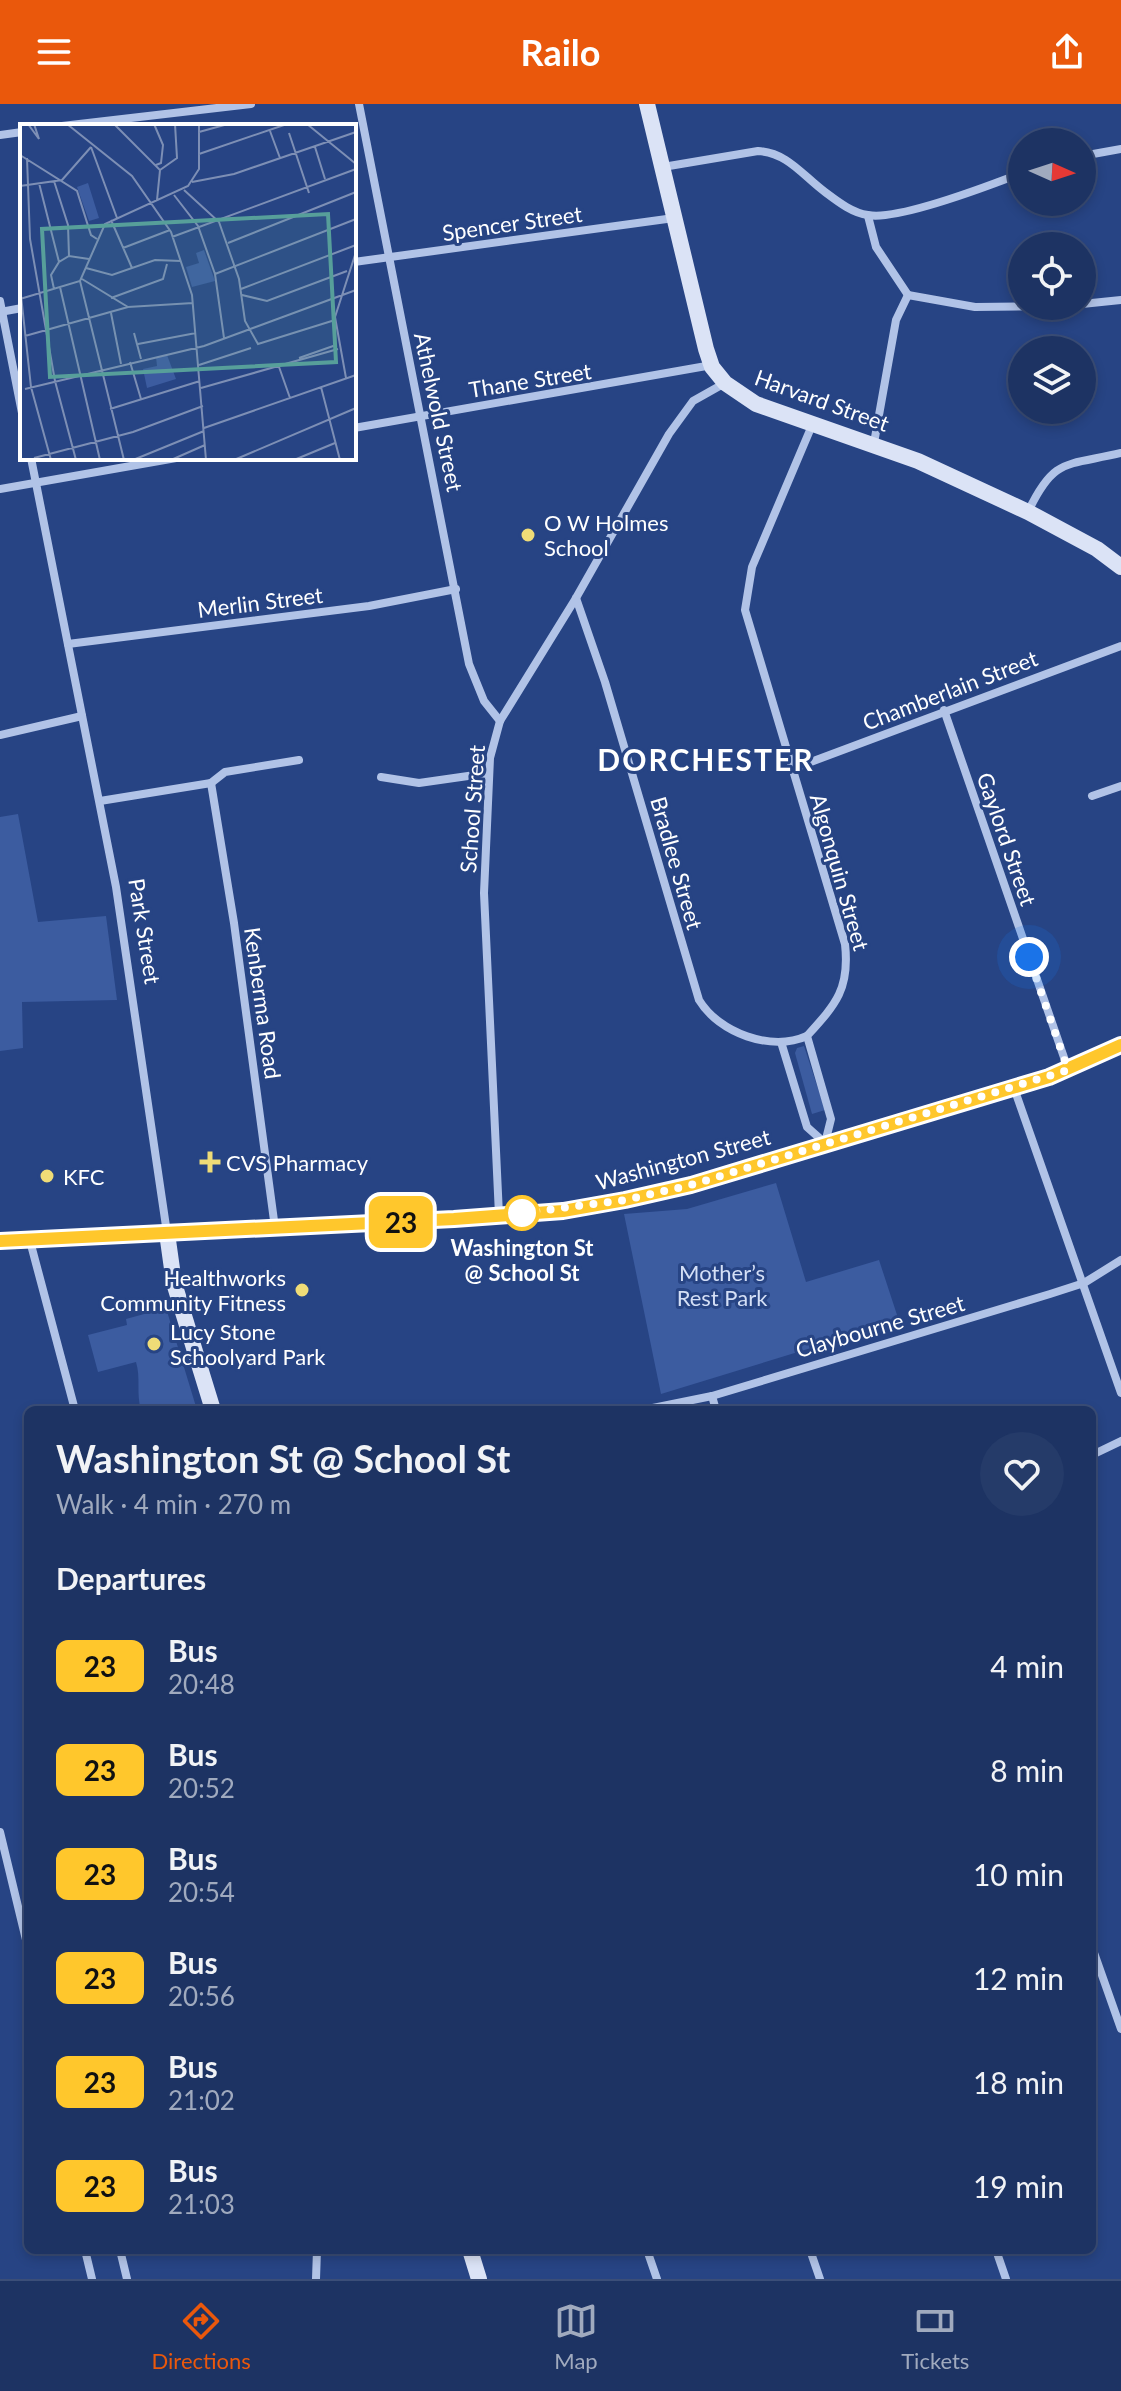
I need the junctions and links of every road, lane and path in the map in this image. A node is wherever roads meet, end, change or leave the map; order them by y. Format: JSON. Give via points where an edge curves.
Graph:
{"nodes":[{"id":1,"x":251,"y":104,"type":"edge"},
{"id":2,"x":359,"y":104,"type":"edge"},
{"id":3,"x":647,"y":104,"type":"edge"},
{"id":4,"x":79,"y":124,"type":"edge"},
{"id":5,"x":20,"y":132,"type":"edge"},
{"id":6,"x":0,"y":135,"type":"edge"},
{"id":7,"x":1121,"y":149,"type":"edge"},
{"id":8,"x":1096,"y":153,"type":"edge"},
{"id":9,"x":663,"y":167,"type":"junction"},
{"id":10,"x":1008,"y":178,"type":"edge"},
{"id":11,"x":868,"y":216,"type":"junction"},
{"id":12,"x":675,"y":218,"type":"junction"},
{"id":13,"x":388,"y":258,"type":"junction"},
{"id":14,"x":356,"y":262,"type":"edge"},
{"id":15,"x":908,"y":295,"type":"junction"},
{"id":16,"x":1121,"y":300,"type":"edge"},
{"id":17,"x":0,"y":301,"type":"edge"},
{"id":18,"x":1096,"y":303,"type":"edge"},
{"id":19,"x":1008,"y":307,"type":"edge"},
{"id":20,"x":1,"y":312,"type":"edge"},
{"id":21,"x":712,"y":365,"type":"junction"},
{"id":22,"x":725,"y":383,"type":"junction"},
{"id":23,"x":20,"y":403,"type":"edge"},
{"id":24,"x":422,"y":416,"type":"junction"},
{"id":25,"x":813,"y":422,"type":"junction"},
{"id":26,"x":356,"y":428,"type":"edge"},
{"id":27,"x":874,"y":443,"type":"junction"},
{"id":28,"x":1121,"y":453,"type":"edge"},
{"id":29,"x":31,"y":460,"type":"edge"},
{"id":30,"x":164,"y":460,"type":"edge"},
{"id":31,"x":36,"y":482,"type":"junction"},
{"id":32,"x":0,"y":489,"type":"edge"},
{"id":33,"x":1028,"y":512,"type":"junction"},
{"id":34,"x":1121,"y":567,"type":"edge"},
{"id":35,"x":456,"y":589,"type":"junction"},
{"id":36,"x":576,"y":598,"type":"junction"},
{"id":37,"x":68,"y":644,"type":"junction"},
{"id":38,"x":1121,"y":646,"type":"edge"},
{"id":39,"x":944,"y":710,"type":"junction"},
{"id":40,"x":82,"y":716,"type":"junction"},
{"id":41,"x":500,"y":721,"type":"junction"},
{"id":42,"x":0,"y":735,"type":"edge"},
{"id":43,"x":299,"y":760,"type":"dead end"},
{"id":44,"x":792,"y":769,"type":"junction"},
{"id":45,"x":489,"y":773,"type":"junction"},
{"id":46,"x":381,"y":777,"type":"dead end"},
{"id":47,"x":211,"y":783,"type":"junction"},
{"id":48,"x":1121,"y":786,"type":"edge"},
{"id":49,"x":1092,"y":796,"type":"dead end"},
{"id":50,"x":100,"y":801,"type":"junction"},
{"id":51,"x":807,"y":1036,"type":"junction"},
{"id":52,"x":781,"y":1042,"type":"junction"},
{"id":53,"x":1121,"y":1045,"type":"edge"},
{"id":54,"x":1068,"y":1070,"type":"junction"},
{"id":55,"x":1014,"y":1088,"type":"junction"},
{"id":56,"x":825,"y":1143,"type":"junction"},
{"id":57,"x":499,"y":1215,"type":"junction"},
{"id":58,"x":275,"y":1229,"type":"junction"},
{"id":59,"x":167,"y":1233,"type":"junction"},
{"id":60,"x":0,"y":1241,"type":"edge"},
{"id":61,"x":30,"y":1241,"type":"junction"},
{"id":62,"x":1121,"y":1260,"type":"edge"},
{"id":63,"x":1084,"y":1283,"type":"junction"},
{"id":64,"x":1121,"y":1393,"type":"edge"},
{"id":65,"x":712,"y":1396,"type":"junction"},
{"id":66,"x":74,"y":1406,"type":"edge"},
{"id":67,"x":212,"y":1406,"type":"edge"},
{"id":68,"x":663,"y":1406,"type":"edge"},
{"id":69,"x":715,"y":1406,"type":"edge"},
{"id":70,"x":1121,"y":1441,"type":"edge"},
{"id":71,"x":1096,"y":1453,"type":"edge"},
{"id":72,"x":1,"y":1837,"type":"edge"},
{"id":73,"x":24,"y":1932,"type":"edge"},
{"id":74,"x":1096,"y":1958,"type":"edge"},
{"id":75,"x":1121,"y":2029,"type":"edge"},
{"id":76,"x":86,"y":2254,"type":"edge"},
{"id":77,"x":121,"y":2254,"type":"edge"},
{"id":78,"x":317,"y":2254,"type":"edge"},
{"id":79,"x":471,"y":2254,"type":"edge"},
{"id":80,"x":648,"y":2254,"type":"edge"},
{"id":81,"x":811,"y":2254,"type":"edge"},
{"id":82,"x":997,"y":2254,"type":"edge"},
{"id":83,"x":92,"y":2279,"type":"edge"},
{"id":84,"x":127,"y":2279,"type":"edge"},
{"id":85,"x":316,"y":2279,"type":"edge"},
{"id":86,"x":479,"y":2279,"type":"edge"},
{"id":87,"x":657,"y":2279,"type":"edge"},
{"id":88,"x":820,"y":2279,"type":"edge"},
{"id":89,"x":1006,"y":2279,"type":"edge"}],
"edges":[{"from":1,"to":4,"type":"street"},
{"from":2,"to":13,"type":"street","name":"Athelwold Street"},
{"from":3,"to":9,"type":"main road","name":"Harvard Street"},
{"from":5,"to":6,"type":"street"},
{"from":7,"to":8,"type":"street"},
{"from":9,"to":11,"type":"street","via":[[774,152],[842,204]]},
{"from":9,"to":12,"type":"main road","name":"Harvard Street"},
{"from":10,"to":11,"type":"street","via":[[960,197]]},
{"from":11,"to":15,"type":"street","via":[[876,247]]},
{"from":12,"to":13,"type":"street","name":"Spencer Street"},
{"from":12,"to":21,"type":"main road","name":"Harvard Street"},
{"from":13,"to":14,"type":"street","name":"Spencer Street"},
{"from":13,"to":24,"type":"street","name":"Athelwold Street"},
{"from":15,"to":19,"type":"street","via":[[975,307]]},
{"from":15,"to":27,"type":"street","via":[[896,320]]},
{"from":16,"to":18,"type":"street"},
{"from":17,"to":20,"type":"street"},
{"from":20,"to":23,"type":"street"},
{"from":21,"to":22,"type":"main road","name":"Harvard Street"},
{"from":21,"to":24,"type":"street","name":"Thane Street"},
{"from":22,"to":25,"type":"main road","name":"Harvard Street","via":[[756,404]]},
{"from":22,"to":36,"type":"street","name":"School Street","via":[[693,401],[669,434]]},
{"from":24,"to":26,"type":"street","name":"Thane Street"},
{"from":24,"to":35,"type":"street","name":"Athelwold Street"},
{"from":25,"to":27,"type":"main road","name":"Harvard Street"},
{"from":25,"to":44,"type":"street","name":"Algonquin Street","via":[[745,593],[749,629]]},
{"from":27,"to":33,"type":"main road","name":"Harvard Street"},
{"from":28,"to":33,"type":"street","via":[[1056,469]]},
{"from":29,"to":31,"type":"street","name":"Park Street"},
{"from":30,"to":31,"type":"street"},
{"from":31,"to":32,"type":"street"},
{"from":31,"to":37,"type":"street","name":"Park Street"},
{"from":33,"to":34,"type":"main road","name":"Harvard Street"},
{"from":35,"to":37,"type":"street","name":"Merlin Street","via":[[369,606]]},
{"from":35,"to":41,"type":"street","name":"Athelwold Street","via":[[469,664],[484,701]]},
{"from":36,"to":41,"type":"street","name":"School Street"},
{"from":36,"to":52,"type":"street","name":"Bradlee Street","via":[[699,1000],[718,1023]]},
{"from":37,"to":40,"type":"street","name":"Park Street"},
{"from":38,"to":39,"type":"street","name":"Chamberlain Street"},
{"from":39,"to":44,"type":"street","name":"Chamberlain Street"},
{"from":39,"to":54,"type":"street","name":"Gaylord Street"},
{"from":40,"to":42,"type":"street"},
{"from":40,"to":50,"type":"street","name":"Park Street"},
{"from":41,"to":45,"type":"street","name":"School Street"},
{"from":43,"to":47,"type":"street","via":[[225,772]]},
{"from":44,"to":51,"type":"street","name":"Algonquin Street","via":[[848,968],[846,984],[830,1011]]},
{"from":45,"to":46,"type":"street","via":[[419,783]]},
{"from":45,"to":57,"type":"street","name":"School Street","via":[[484,893]]},
{"from":47,"to":50,"type":"street"},
{"from":47,"to":58,"type":"street","name":"Kenberma Road"},
{"from":48,"to":49,"type":"street"},
{"from":50,"to":59,"type":"street","name":"Park Street"},
{"from":51,"to":52,"type":"street","name":"Bradlee Street"},
{"from":51,"to":56,"type":"street","via":[[831,1119]]},
{"from":52,"to":56,"type":"street","via":[[807,1127]]},
{"from":53,"to":54,"type":"main road","name":"Washington Street"},
{"from":54,"to":55,"type":"main road","name":"Washington Street"},
{"from":55,"to":56,"type":"main road","name":"Washington Street"},
{"from":55,"to":63,"type":"street"},
{"from":56,"to":57,"type":"main road","name":"Washington Street","via":[[625,1200]]},
{"from":57,"to":58,"type":"main road","name":"Washington Street"},
{"from":58,"to":59,"type":"main road","name":"Washington Street"},
{"from":59,"to":61,"type":"main road","name":"Washington Street"},
{"from":59,"to":67,"type":"main road","name":"Park Street","via":[[174,1283]]},
{"from":60,"to":61,"type":"main road","name":"Washington Street"},
{"from":61,"to":66,"type":"street"},
{"from":62,"to":63,"type":"street","name":"Claybourne Street"},
{"from":63,"to":64,"type":"street"},
{"from":63,"to":65,"type":"street","name":"Claybourne Street"},
{"from":65,"to":68,"type":"street","name":"Claybourne Street"},
{"from":65,"to":69,"type":"street"},
{"from":70,"to":71,"type":"street"},
{"from":72,"to":73,"type":"street"},
{"from":74,"to":75,"type":"street"},
{"from":76,"to":83,"type":"street"},
{"from":77,"to":84,"type":"street"},
{"from":78,"to":85,"type":"street"},
{"from":79,"to":86,"type":"main road"},
{"from":80,"to":87,"type":"street"},
{"from":81,"to":88,"type":"street"},
{"from":82,"to":89,"type":"street"}]}
